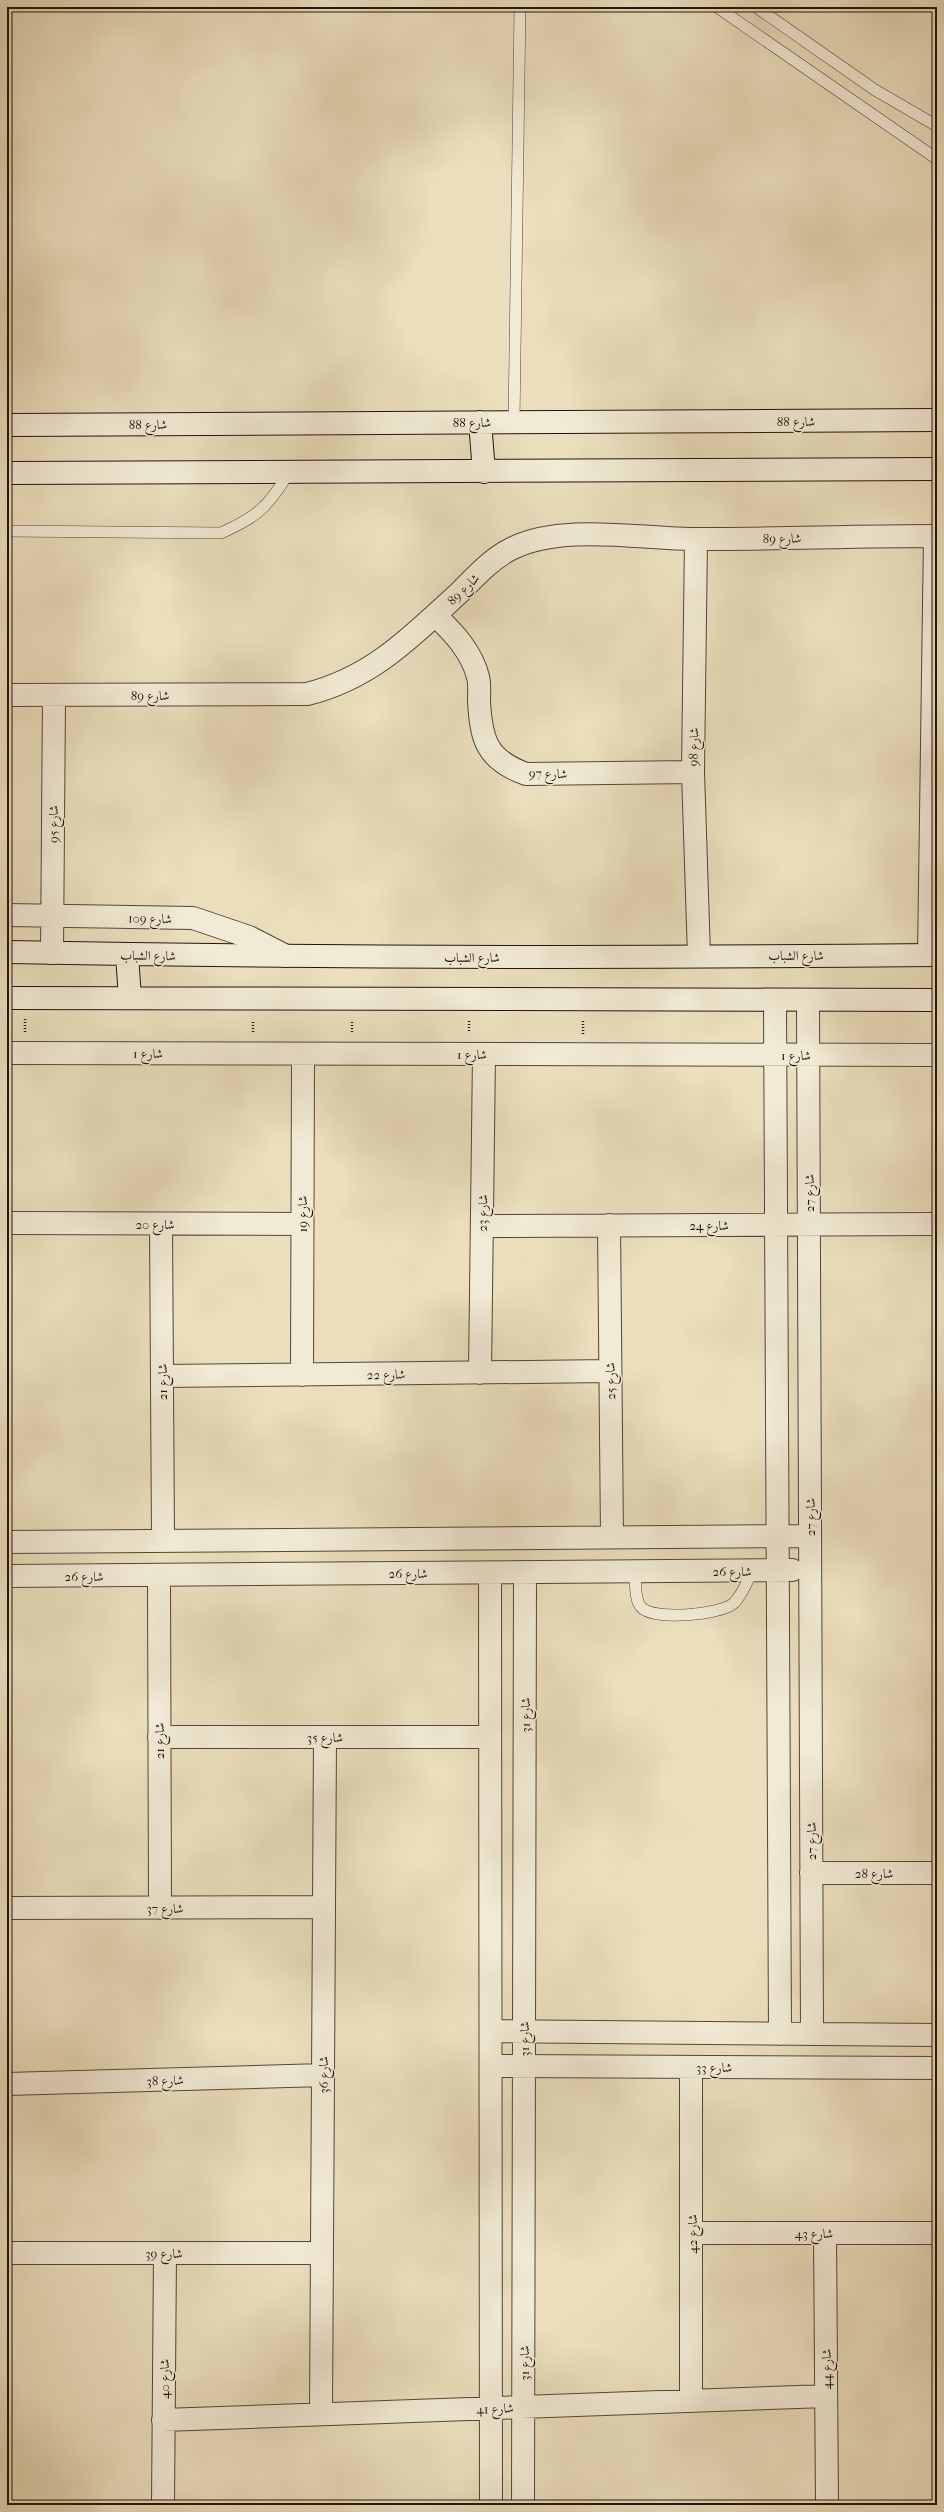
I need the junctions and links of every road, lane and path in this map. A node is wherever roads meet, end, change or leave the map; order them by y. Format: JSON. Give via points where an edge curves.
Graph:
{"nodes":[{"id":1,"x":520,"y":7,"type":"edge"},
{"id":2,"x":717,"y":7,"type":"edge"},
{"id":3,"x":756,"y":7,"type":"edge"},
{"id":4,"x":937,"y":126,"type":"edge"},
{"id":5,"x":937,"y":159,"type":"edge"},
{"id":6,"x":937,"y":420,"type":"edge"},
{"id":7,"x":480,"y":422,"type":"junction"},
{"id":8,"x":514,"y":422,"type":"junction"},
{"id":9,"x":7,"y":425,"type":"edge"},
{"id":10,"x":937,"y":469,"type":"edge"},
{"id":11,"x":484,"y":472,"type":"junction"},
{"id":12,"x":7,"y":473,"type":"edge"},
{"id":13,"x":288,"y":474,"type":"junction"},
{"id":14,"x":7,"y":531,"type":"edge"},
{"id":15,"x":936,"y":536,"type":"edge"},
{"id":16,"x":696,"y":539,"type":"junction"},
{"id":17,"x":435,"y":615,"type":"junction"},
{"id":18,"x":935,"y":659,"type":"edge"},
{"id":19,"x":7,"y":695,"type":"edge"},
{"id":20,"x":54,"y":696,"type":"junction"},
{"id":21,"x":693,"y":772,"type":"junction"},
{"id":22,"x":933,"y":906,"type":"edge"},
{"id":23,"x":7,"y":915,"type":"edge"},
{"id":24,"x":52,"y":916,"type":"junction"},
{"id":25,"x":7,"y":952,"type":"edge"},
{"id":26,"x":52,"y":953,"type":"junction"},
{"id":27,"x":933,"y":955,"type":"edge"},
{"id":28,"x":127,"y":956,"type":"junction"},
{"id":29,"x":286,"y":956,"type":"junction"},
{"id":30,"x":699,"y":956,"type":"junction"},
{"id":31,"x":7,"y":998,"type":"edge"},
{"id":32,"x":130,"y":998,"type":"junction"},
{"id":33,"x":253,"y":998,"type":"junction"},
{"id":34,"x":352,"y":998,"type":"junction"},
{"id":35,"x":775,"y":1000,"type":"junction"},
{"id":36,"x":808,"y":1000,"type":"junction"},
{"id":37,"x":937,"y":1000,"type":"edge"},
{"id":38,"x":7,"y":1053,"type":"edge"},
{"id":39,"x":252,"y":1053,"type":"junction"},
{"id":40,"x":303,"y":1054,"type":"junction"},
{"id":41,"x":352,"y":1054,"type":"junction"},
{"id":42,"x":484,"y":1054,"type":"junction"},
{"id":43,"x":776,"y":1055,"type":"junction"},
{"id":44,"x":808,"y":1055,"type":"junction"},
{"id":45,"x":937,"y":1055,"type":"edge"},
{"id":46,"x":7,"y":1223,"type":"edge"},
{"id":47,"x":161,"y":1224,"type":"junction"},
{"id":48,"x":302,"y":1224,"type":"junction"},
{"id":49,"x":776,"y":1224,"type":"junction"},
{"id":50,"x":809,"y":1224,"type":"junction"},
{"id":51,"x":937,"y":1224,"type":"edge"},
{"id":52,"x":609,"y":1225,"type":"junction"},
{"id":53,"x":482,"y":1226,"type":"junction"},
{"id":54,"x":610,"y":1371,"type":"junction"},
{"id":55,"x":480,"y":1373,"type":"junction"},
{"id":56,"x":302,"y":1375,"type":"junction"},
{"id":57,"x":162,"y":1376,"type":"junction"},
{"id":58,"x":778,"y":1536,"type":"junction"},
{"id":59,"x":810,"y":1536,"type":"junction"},
{"id":60,"x":612,"y":1538,"type":"junction"},
{"id":61,"x":163,"y":1541,"type":"junction"},
{"id":62,"x":7,"y":1542,"type":"edge"},
{"id":63,"x":778,"y":1570,"type":"junction"},
{"id":64,"x":810,"y":1570,"type":"junction"},
{"id":65,"x":635,"y":1571,"type":"junction"},
{"id":66,"x":752,"y":1571,"type":"junction"},
{"id":67,"x":525,"y":1572,"type":"junction"},
{"id":68,"x":490,"y":1573,"type":"junction"},
{"id":69,"x":159,"y":1575,"type":"junction"},
{"id":70,"x":7,"y":1576,"type":"edge"},
{"id":71,"x":159,"y":1737,"type":"junction"},
{"id":72,"x":325,"y":1737,"type":"junction"},
{"id":73,"x":490,"y":1737,"type":"junction"},
{"id":74,"x":811,"y":1873,"type":"junction"},
{"id":75,"x":937,"y":1873,"type":"edge"},
{"id":76,"x":324,"y":1907,"type":"junction"},
{"id":77,"x":7,"y":1908,"type":"edge"},
{"id":78,"x":160,"y":1908,"type":"junction"},
{"id":79,"x":491,"y":2032,"type":"junction"},
{"id":80,"x":524,"y":2032,"type":"junction"},
{"id":81,"x":780,"y":2034,"type":"junction"},
{"id":82,"x":812,"y":2034,"type":"junction"},
{"id":83,"x":937,"y":2035,"type":"edge"},
{"id":84,"x":491,"y":2066,"type":"junction"},
{"id":85,"x":524,"y":2066,"type":"junction"},
{"id":86,"x":691,"y":2067,"type":"junction"},
{"id":87,"x":937,"y":2068,"type":"edge"},
{"id":88,"x":323,"y":2075,"type":"junction"},
{"id":89,"x":7,"y":2084,"type":"edge"},
{"id":90,"x":692,"y":2233,"type":"junction"},
{"id":91,"x":825,"y":2233,"type":"junction"},
{"id":92,"x":937,"y":2233,"type":"edge"},
{"id":93,"x":7,"y":2253,"type":"edge"},
{"id":94,"x":165,"y":2253,"type":"junction"},
{"id":95,"x":322,"y":2253,"type":"junction"},
{"id":96,"x":826,"y":2396,"type":"junction"},
{"id":97,"x":691,"y":2401,"type":"junction"},
{"id":98,"x":524,"y":2407,"type":"junction"},
{"id":99,"x":490,"y":2408,"type":"junction"},
{"id":100,"x":321,"y":2414,"type":"junction"},
{"id":101,"x":163,"y":2420,"type":"junction"},
{"id":102,"x":162,"y":2505,"type":"edge"},
{"id":103,"x":491,"y":2505,"type":"edge"},
{"id":104,"x":523,"y":2505,"type":"edge"},
{"id":105,"x":827,"y":2505,"type":"edge"}],
"edges":[{"from":1,"to":8,"type":"lane"},
{"from":2,"to":5,"type":"lane"},
{"from":3,"to":4,"type":"lane","via":[[875,90]]},
{"from":6,"to":8,"type":"street","name":"شارع 88"},
{"from":7,"to":8,"type":"street","name":"شارع 88"},
{"from":7,"to":9,"type":"street","name":"شارع 88"},
{"from":7,"to":11,"type":"street"},
{"from":10,"to":11,"type":"street"},
{"from":11,"to":13,"type":"street"},
{"from":12,"to":13,"type":"street"},
{"from":13,"to":14,"type":"lane","via":[[272,500],[249,520],[221,533]]},
{"from":15,"to":16,"type":"street","name":"شارع 89"},
{"from":15,"to":18,"type":"street"},
{"from":16,"to":17,"type":"street","name":"شارع 89","via":[[564,534],[539,538],[510,549],[486,567]]},
{"from":16,"to":21,"type":"street","name":"شارع 98"},
{"from":17,"to":20,"type":"street","name":"شارع 89","via":[[393,653],[360,674],[334,687],[307,694]]},
{"from":17,"to":21,"type":"street","name":"شارع 97","via":[[454,633],[468,654],[478,677],[483,737],[492,754],[507,767],[526,774]]},
{"from":18,"to":22,"type":"street"},
{"from":19,"to":20,"type":"street","name":"شارع 89"},
{"from":20,"to":24,"type":"street","name":"شارع 95"},
{"from":21,"to":30,"type":"street","name":"شارع 98"},
{"from":22,"to":27,"type":"street"},
{"from":23,"to":24,"type":"street","name":"شارع 109"},
{"from":24,"to":26,"type":"street","name":"شارع 95"},
{"from":24,"to":29,"type":"street","name":"شارع 109","via":[[193,918],[249,937]]},
{"from":25,"to":26,"type":"street","name":"شارع الشباب"},
{"from":26,"to":28,"type":"street","name":"شارع الشباب"},
{"from":27,"to":30,"type":"street","name":"شارع الشباب"},
{"from":28,"to":29,"type":"street","name":"شارع الشباب"},
{"from":28,"to":32,"type":"street"},
{"from":29,"to":30,"type":"street","name":"شارع الشباب"},
{"from":31,"to":32,"type":"street"},
{"from":32,"to":33,"type":"street"},
{"from":33,"to":34,"type":"street"},
{"from":33,"to":39,"type":"path"},
{"from":34,"to":35,"type":"street"},
{"from":34,"to":41,"type":"path"},
{"from":35,"to":36,"type":"street"},
{"from":35,"to":43,"type":"street"},
{"from":36,"to":37,"type":"street"},
{"from":36,"to":44,"type":"street","name":"شارع 27"},
{"from":38,"to":39,"type":"street","name":"شارع 1"},
{"from":39,"to":40,"type":"street","name":"شارع 1"},
{"from":40,"to":41,"type":"street","name":"شارع 1"},
{"from":40,"to":48,"type":"street","name":"شارع 19"},
{"from":41,"to":42,"type":"street","name":"شارع 1"},
{"from":42,"to":43,"type":"street","name":"شارع 1"},
{"from":42,"to":53,"type":"street","name":"شارع 23"},
{"from":43,"to":44,"type":"street","name":"شارع 1"},
{"from":43,"to":49,"type":"street"},
{"from":44,"to":45,"type":"street","name":"شارع 1"},
{"from":44,"to":50,"type":"street","name":"شارع 27"},
{"from":46,"to":47,"type":"street","name":"شارع 20"},
{"from":47,"to":48,"type":"street","name":"شارع 20"},
{"from":47,"to":57,"type":"street","name":"شارع 21"},
{"from":48,"to":56,"type":"street","name":"شارع 19"},
{"from":49,"to":50,"type":"street","name":"شارع 24"},
{"from":49,"to":52,"type":"street","name":"شارع 24"},
{"from":49,"to":58,"type":"street"},
{"from":50,"to":51,"type":"street","name":"شارع 24"},
{"from":50,"to":59,"type":"street","name":"شارع 27"},
{"from":52,"to":53,"type":"street","name":"شارع 24"},
{"from":52,"to":54,"type":"street","name":"شارع 25"},
{"from":53,"to":55,"type":"street","name":"شارع 23"},
{"from":54,"to":55,"type":"street","name":"شارع 22"},
{"from":54,"to":60,"type":"street","name":"شارع 25"},
{"from":55,"to":56,"type":"street","name":"شارع 22"},
{"from":56,"to":57,"type":"street","name":"شارع 22"},
{"from":57,"to":61,"type":"street","name":"شارع 21"},
{"from":58,"to":59,"type":"street"},
{"from":58,"to":60,"type":"street"},
{"from":58,"to":63,"type":"street"},
{"from":59,"to":64,"type":"street","name":"شارع 27"},
{"from":60,"to":61,"type":"street"},
{"from":61,"to":62,"type":"street"},
{"from":63,"to":64,"type":"street","name":"شارع 26"},
{"from":63,"to":66,"type":"street","name":"شارع 26"},
{"from":63,"to":81,"type":"street"},
{"from":64,"to":74,"type":"street","name":"شارع 27"},
{"from":65,"to":66,"type":"street","name":"شارع 26"},
{"from":65,"to":66,"type":"lane","via":[[638,1603],[642,1609],[654,1615],[722,1610],[734,1603],[742,1593]]},
{"from":65,"to":67,"type":"street","name":"شارع 26"},
{"from":67,"to":68,"type":"street","name":"شارع 26"},
{"from":67,"to":80,"type":"street","name":"شارع 31"},
{"from":68,"to":69,"type":"street","name":"شارع 26"},
{"from":68,"to":73,"type":"street"},
{"from":69,"to":70,"type":"street","name":"شارع 26"},
{"from":69,"to":71,"type":"street","name":"شارع 21"},
{"from":71,"to":72,"type":"street","name":"شارع 35"},
{"from":71,"to":78,"type":"street","name":"شارع 21"},
{"from":72,"to":73,"type":"street","name":"شارع 35"},
{"from":72,"to":76,"type":"street","name":"شارع 36"},
{"from":73,"to":79,"type":"street"},
{"from":74,"to":75,"type":"street","name":"شارع 28"},
{"from":74,"to":82,"type":"street","name":"شارع 27"},
{"from":76,"to":78,"type":"street","name":"شارع 37"},
{"from":76,"to":88,"type":"street","name":"شارع 36"},
{"from":77,"to":78,"type":"street","name":"شارع 37"},
{"from":79,"to":80,"type":"street"},
{"from":79,"to":84,"type":"street"},
{"from":80,"to":81,"type":"street"},
{"from":80,"to":85,"type":"street","name":"شارع 31"},
{"from":81,"to":82,"type":"street"},
{"from":82,"to":83,"type":"street"},
{"from":84,"to":85,"type":"street","name":"شارع 33"},
{"from":84,"to":99,"type":"street"},
{"from":85,"to":86,"type":"street","name":"شارع 33"},
{"from":85,"to":98,"type":"street","name":"شارع 31"},
{"from":86,"to":87,"type":"street","name":"شارع 33"},
{"from":86,"to":90,"type":"street","name":"شارع 42"},
{"from":88,"to":89,"type":"street","name":"شارع 38"},
{"from":88,"to":95,"type":"street","name":"شارع 36"},
{"from":90,"to":91,"type":"street","name":"شارع 43"},
{"from":90,"to":97,"type":"street","name":"شارع 42"},
{"from":91,"to":92,"type":"street","name":"شارع 43"},
{"from":91,"to":96,"type":"street","name":"شارع 44"},
{"from":93,"to":94,"type":"street","name":"شارع 39"},
{"from":94,"to":95,"type":"street","name":"شارع 39"},
{"from":94,"to":101,"type":"street","name":"شارع 40"},
{"from":95,"to":100,"type":"street","name":"شارع 36"},
{"from":96,"to":97,"type":"street","name":"شارع 41"},
{"from":96,"to":105,"type":"street","name":"شارع 44"},
{"from":97,"to":98,"type":"street","name":"شارع 41"},
{"from":98,"to":99,"type":"street","name":"شارع 41"},
{"from":98,"to":104,"type":"street","name":"شارع 31"},
{"from":99,"to":100,"type":"street","name":"شارع 41"},
{"from":99,"to":103,"type":"street"},
{"from":100,"to":101,"type":"street","name":"شارع 41"},
{"from":101,"to":102,"type":"street","name":"شارع 40"}]}
